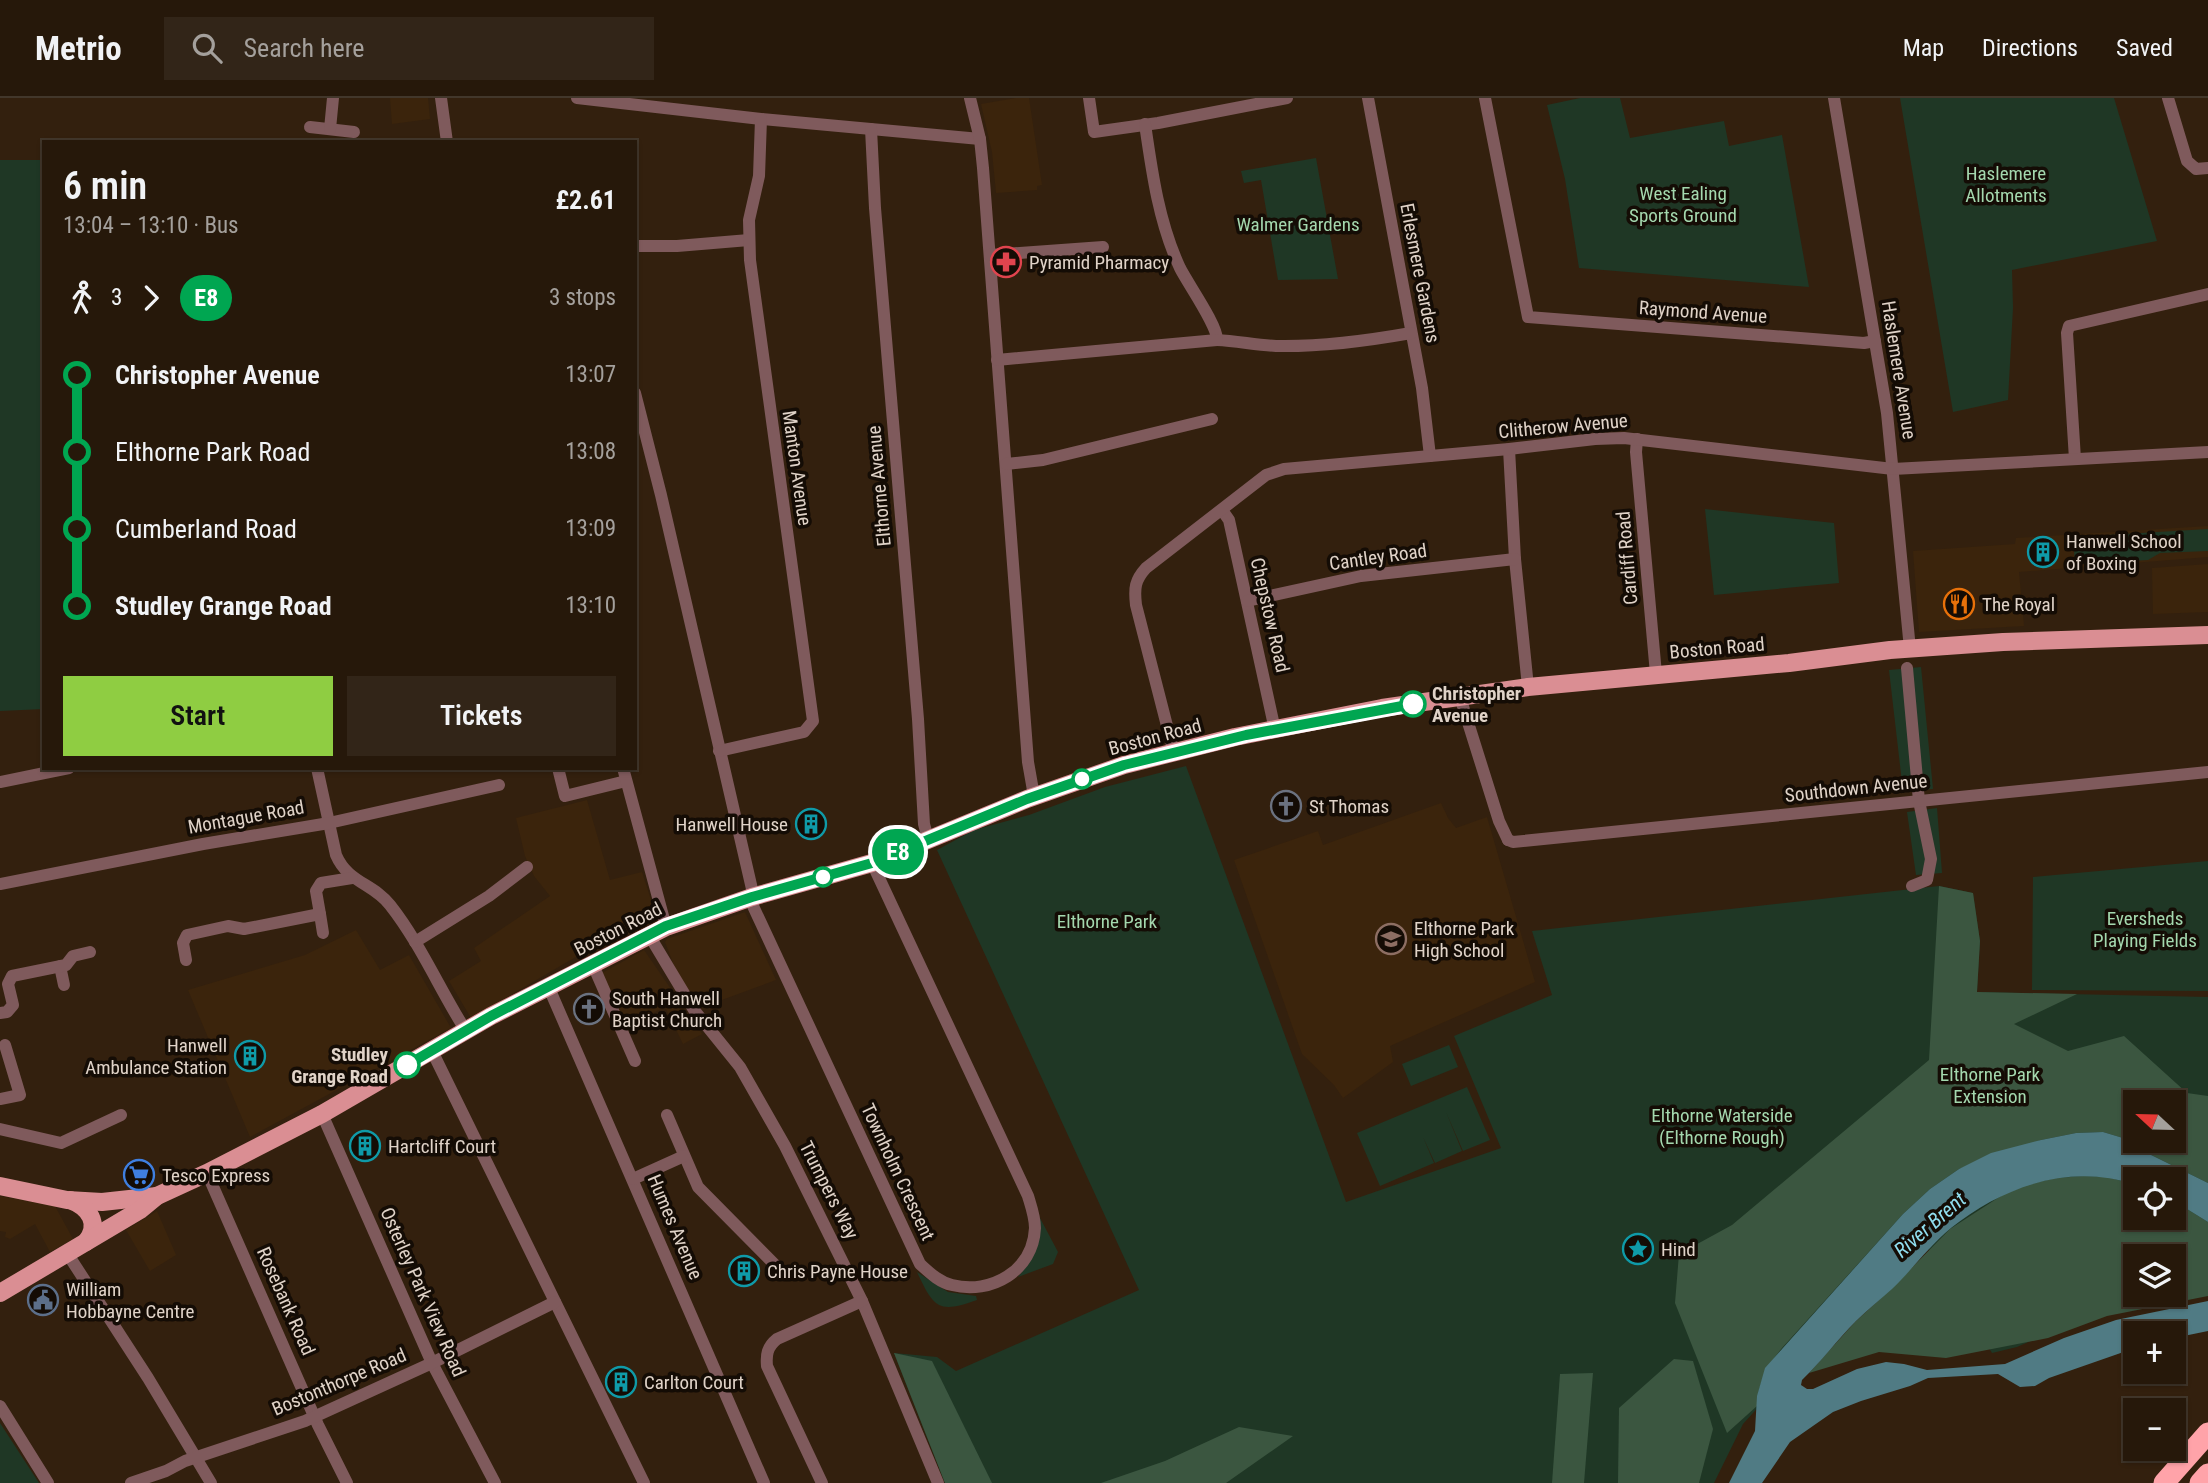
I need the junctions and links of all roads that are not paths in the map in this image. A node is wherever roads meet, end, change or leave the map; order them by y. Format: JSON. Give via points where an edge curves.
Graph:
{"nodes":[{"id":1,"x":333,"y":98,"type":"edge"},
{"id":2,"x":441,"y":98,"type":"edge"},
{"id":3,"x":577,"y":98,"type":"edge"},
{"id":4,"x":970,"y":98,"type":"edge"},
{"id":5,"x":1089,"y":98,"type":"edge"},
{"id":6,"x":1287,"y":98,"type":"edge"},
{"id":7,"x":1368,"y":98,"type":"edge"},
{"id":8,"x":1485,"y":98,"type":"edge"},
{"id":9,"x":1834,"y":98,"type":"edge"},
{"id":10,"x":2168,"y":98,"type":"edge"},
{"id":11,"x":761,"y":119,"type":"junction"},
{"id":12,"x":1145,"y":124,"type":"junction"},
{"id":13,"x":310,"y":127,"type":"dead end"},
{"id":14,"x":330,"y":129,"type":"junction"},
{"id":15,"x":871,"y":129,"type":"junction"},
{"id":16,"x":354,"y":132,"type":"dead end"},
{"id":17,"x":980,"y":139,"type":"junction"},
{"id":18,"x":447,"y":140,"type":"edge"},
{"id":19,"x":2208,"y":168,"type":"edge"},
{"id":20,"x":748,"y":240,"type":"junction"},
{"id":21,"x":637,"y":246,"type":"edge"},
{"id":22,"x":1103,"y":247,"type":"dead end"},
{"id":23,"x":990,"y":255,"type":"junction"},
{"id":24,"x":2208,"y":294,"type":"edge"},
{"id":25,"x":1411,"y":333,"type":"junction"},
{"id":26,"x":1217,"y":340,"type":"junction"},
{"id":27,"x":1875,"y":341,"type":"junction"},
{"id":28,"x":997,"y":360,"type":"junction"},
{"id":29,"x":637,"y":400,"type":"edge"},
{"id":30,"x":1212,"y":419,"type":"dead end"},
{"id":31,"x":1637,"y":439,"type":"junction"},
{"id":32,"x":1509,"y":449,"type":"junction"},
{"id":33,"x":2208,"y":452,"type":"edge"},
{"id":34,"x":1430,"y":456,"type":"junction"},
{"id":35,"x":2075,"y":459,"type":"junction"},
{"id":36,"x":1006,"y":464,"type":"junction"},
{"id":37,"x":1893,"y":469,"type":"junction"},
{"id":38,"x":1222,"y":510,"type":"junction"},
{"id":39,"x":1516,"y":559,"type":"junction"},
{"id":40,"x":1247,"y":601,"type":"junction"},
{"id":41,"x":2208,"y":635,"type":"edge"},
{"id":42,"x":1910,"y":649,"type":"junction"},
{"id":43,"x":1907,"y":668,"type":"dead end"},
{"id":44,"x":1656,"y":674,"type":"junction"},
{"id":45,"x":1528,"y":687,"type":"junction"},
{"id":46,"x":1460,"y":697,"type":"junction"},
{"id":47,"x":1275,"y":730,"type":"junction"},
{"id":48,"x":719,"y":751,"type":"junction"},
{"id":49,"x":1174,"y":753,"type":"junction"},
{"id":50,"x":59,"y":770,"type":"edge"},
{"id":51,"x":317,"y":770,"type":"edge"},
{"id":52,"x":558,"y":770,"type":"edge"},
{"id":53,"x":2208,"y":772,"type":"edge"},
{"id":54,"x":624,"y":775,"type":"edge"},
{"id":55,"x":0,"y":782,"type":"edge"},
{"id":56,"x":499,"y":785,"type":"dead end"},
{"id":57,"x":1034,"y":796,"type":"junction"},
{"id":58,"x":1919,"y":802,"type":"junction"},
{"id":59,"x":329,"y":822,"type":"junction"},
{"id":60,"x":928,"y":839,"type":"junction"},
{"id":61,"x":872,"y":863,"type":"junction"},
{"id":62,"x":527,"y":867,"type":"dead end"},
{"id":63,"x":352,"y":878,"type":"junction"},
{"id":64,"x":0,"y":884,"type":"edge"},
{"id":65,"x":1912,"y":886,"type":"dead end"},
{"id":66,"x":752,"y":897,"type":"junction"},
{"id":67,"x":320,"y":914,"type":"junction"},
{"id":68,"x":666,"y":926,"type":"junction"},
{"id":69,"x":323,"y":933,"type":"dead end"},
{"id":70,"x":649,"y":935,"type":"junction"},
{"id":71,"x":415,"y":942,"type":"junction"},
{"id":72,"x":90,"y":952,"type":"dead end"},
{"id":73,"x":186,"y":960,"type":"dead end"},
{"id":74,"x":593,"y":964,"type":"junction"},
{"id":75,"x":60,"y":966,"type":"junction"},
{"id":76,"x":64,"y":985,"type":"dead end"},
{"id":77,"x":549,"y":988,"type":"junction"},
{"id":78,"x":0,"y":1013,"type":"edge"},
{"id":79,"x":466,"y":1031,"type":"junction"},
{"id":80,"x":5,"y":1045,"type":"dead end"},
{"id":81,"x":432,"y":1051,"type":"junction"},
{"id":82,"x":635,"y":1061,"type":"dead end"},
{"id":83,"x":0,"y":1099,"type":"edge"},
{"id":84,"x":322,"y":1114,"type":"junction"},
{"id":85,"x":121,"y":1115,"type":"dead end"},
{"id":86,"x":667,"y":1115,"type":"dead end"},
{"id":87,"x":0,"y":1129,"type":"edge"},
{"id":88,"x":684,"y":1156,"type":"junction"},
{"id":89,"x":207,"y":1173,"type":"junction"},
{"id":90,"x":633,"y":1179,"type":"junction"},
{"id":91,"x":0,"y":1186,"type":"edge"},
{"id":92,"x":157,"y":1196,"type":"junction"},
{"id":93,"x":67,"y":1200,"type":"junction"},
{"id":94,"x":86,"y":1242,"type":"junction"},
{"id":95,"x":67,"y":1253,"type":"junction"},
{"id":96,"x":782,"y":1272,"type":"dead end"},
{"id":97,"x":0,"y":1293,"type":"edge"},
{"id":98,"x":862,"y":1301,"type":"junction"},
{"id":99,"x":555,"y":1302,"type":"junction"},
{"id":100,"x":432,"y":1363,"type":"junction"},
{"id":101,"x":0,"y":1406,"type":"edge"},
{"id":102,"x":315,"y":1415,"type":"junction"},
{"id":103,"x":2208,"y":1433,"type":"edge"},
{"id":104,"x":195,"y":1457,"type":"junction"},
{"id":105,"x":2208,"y":1474,"type":"edge"},
{"id":106,"x":48,"y":1483,"type":"edge"},
{"id":107,"x":131,"y":1483,"type":"edge"},
{"id":108,"x":211,"y":1483,"type":"edge"},
{"id":109,"x":347,"y":1483,"type":"edge"},
{"id":110,"x":495,"y":1483,"type":"edge"},
{"id":111,"x":644,"y":1483,"type":"edge"},
{"id":112,"x":764,"y":1483,"type":"edge"},
{"id":113,"x":822,"y":1483,"type":"edge"},
{"id":114,"x":938,"y":1483,"type":"edge"},
{"id":115,"x":2164,"y":1483,"type":"edge"},
{"id":116,"x":2200,"y":1483,"type":"edge"}],
"edges":[{"from":1,"to":14,"type":"street"},
{"from":2,"to":18,"type":"street"},
{"from":3,"to":11,"type":"street"},
{"from":4,"to":17,"type":"street"},
{"from":5,"to":12,"type":"street","via":[[1094,132]]},
{"from":6,"to":12,"type":"street"},
{"from":7,"to":25,"type":"street","name":"Erlesmere Gardens"},
{"from":8,"to":27,"type":"street","name":"Raymond Avenue","via":[[1528,317]]},
{"from":9,"to":27,"type":"street","name":"Haslemere Avenue"},
{"from":10,"to":19,"type":"street","via":[[2187,161],[2196,169]]},
{"from":11,"to":15,"type":"street"},
{"from":11,"to":20,"type":"street","name":"Manton Avenue","via":[[759,176]]},
{"from":12,"to":26,"type":"street","via":[[1164,228],[1191,290],[1215,326]]},
{"from":13,"to":14,"type":"street"},
{"from":14,"to":16,"type":"street"},
{"from":15,"to":17,"type":"street"},
{"from":15,"to":60,"type":"street","name":"Elthorne Avenue"},
{"from":17,"to":23,"type":"street"},
{"from":20,"to":21,"type":"street"},
{"from":20,"to":48,"type":"street","name":"Manton Avenue","via":[[813,721],[804,732]]},
{"from":22,"to":23,"type":"street"},
{"from":23,"to":28,"type":"street"},
{"from":24,"to":35,"type":"street","via":[[2069,326]]},
{"from":25,"to":26,"type":"street","via":[[1327,345]]},
{"from":25,"to":34,"type":"street","name":"Erlesmere Gardens"},
{"from":26,"to":28,"type":"street"},
{"from":27,"to":37,"type":"street","name":"Haslemere Avenue"},
{"from":28,"to":36,"type":"street"},
{"from":29,"to":48,"type":"street","name":"Townholm Crescent"},
{"from":30,"to":36,"type":"street","via":[[1043,460]]},
{"from":31,"to":32,"type":"street","name":"Clitherow Avenue"},
{"from":31,"to":37,"type":"street","name":"Clitherow Avenue"},
{"from":31,"to":44,"type":"street","name":"Cardiff Road"},
{"from":32,"to":34,"type":"street","name":"Clitherow Avenue"},
{"from":32,"to":39,"type":"street"},
{"from":33,"to":35,"type":"street","name":"Clitherow Avenue"},
{"from":34,"to":38,"type":"street","name":"Clitherow Avenue","via":[[1284,469],[1266,475]]},
{"from":35,"to":37,"type":"street","name":"Clitherow Avenue"},
{"from":36,"to":57,"type":"street"},
{"from":37,"to":42,"type":"street","name":"Haslemere Avenue"},
{"from":38,"to":40,"type":"street","name":"Chepstow Road","via":[[1229,520]]},
{"from":38,"to":49,"type":"street","name":"Clitherow Avenue","via":[[1146,568],[1134,589]]},
{"from":39,"to":40,"type":"street","name":"Cantley Road","via":[[1361,576]]},
{"from":39,"to":45,"type":"street"},
{"from":40,"to":47,"type":"street","name":"Chepstow Road"},
{"from":41,"to":42,"type":"main road","name":"Boston Road"},
{"from":42,"to":44,"type":"main road","name":"Boston Road"},
{"from":43,"to":58,"type":"street"},
{"from":44,"to":45,"type":"main road","name":"Boston Road"},
{"from":45,"to":46,"type":"main road","name":"Boston Road"},
{"from":46,"to":47,"type":"main road","name":"Boston Road"},
{"from":46,"to":58,"type":"street","name":"Southdown Avenue","via":[[1506,844]]},
{"from":47,"to":49,"type":"main road","name":"Boston Road"},
{"from":48,"to":66,"type":"street","name":"Townholm Crescent"},
{"from":49,"to":57,"type":"main road","name":"Boston Road"},
{"from":50,"to":55,"type":"street"},
{"from":51,"to":59,"type":"street"},
{"from":52,"to":54,"type":"street","via":[[565,796]]},
{"from":53,"to":58,"type":"street","name":"Southdown Avenue"},
{"from":54,"to":68,"type":"street"},
{"from":56,"to":59,"type":"street","name":"Montague Road"},
{"from":57,"to":60,"type":"main road","name":"Boston Road"},
{"from":58,"to":65,"type":"street","via":[[1931,869],[1927,880]]},
{"from":59,"to":63,"type":"street","via":[[342,867]]},
{"from":59,"to":64,"type":"street","name":"Montague Road"},
{"from":60,"to":61,"type":"main road","name":"Boston Road"},
{"from":61,"to":66,"type":"main road","name":"Boston Road"},
{"from":61,"to":66,"type":"street","name":"Townholm Crescent","via":[[1033,1213],[1035,1230],[1023,1263],[994,1285],[951,1285],[920,1264]]},
{"from":62,"to":71,"type":"street"},
{"from":63,"to":67,"type":"street","via":[[321,884],[316,891]]},
{"from":63,"to":71,"type":"street","via":[[382,896]]},
{"from":66,"to":68,"type":"main road","name":"Boston Road"},
{"from":67,"to":69,"type":"street"},
{"from":67,"to":73,"type":"street","via":[[187,935],[183,943]]},
{"from":68,"to":70,"type":"main road","name":"Boston Road"},
{"from":70,"to":74,"type":"main road","name":"Boston Road"},
{"from":70,"to":98,"type":"street","name":"Trumpers Way","via":[[694,1010],[740,1067]]},
{"from":71,"to":79,"type":"street"},
{"from":72,"to":75,"type":"street","via":[[73,956]]},
{"from":74,"to":77,"type":"main road","name":"Boston Road"},
{"from":74,"to":82,"type":"street"},
{"from":75,"to":76,"type":"street"},
{"from":75,"to":78,"type":"street","via":[[12,976],[8,984],[13,1005]]},
{"from":77,"to":79,"type":"main road","name":"Boston Road"},
{"from":77,"to":90,"type":"street","name":"Humes Avenue"},
{"from":79,"to":81,"type":"main road","name":"Boston Road"},
{"from":80,"to":83,"type":"street","via":[[20,1095]]},
{"from":81,"to":84,"type":"main road","name":"Boston Road"},
{"from":81,"to":99,"type":"street"},
{"from":84,"to":89,"type":"main road","name":"Boston Road"},
{"from":84,"to":100,"type":"street","name":"Osterley Park View Road"},
{"from":85,"to":87,"type":"street","via":[[61,1143]]},
{"from":86,"to":88,"type":"street"},
{"from":88,"to":90,"type":"street"},
{"from":88,"to":96,"type":"street","via":[[698,1187]]},
{"from":89,"to":92,"type":"main road","name":"Boston Road"},
{"from":89,"to":102,"type":"street","name":"Rosebank Road"},
{"from":90,"to":112,"type":"street","name":"Humes Avenue"},
{"from":91,"to":93,"type":"main road","name":"Boston Road"},
{"from":92,"to":93,"type":"main road","name":"Boston Road","via":[[117,1202]]},
{"from":92,"to":94,"type":"main road","name":"Boston Road"},
{"from":93,"to":94,"type":"main road","name":"Boston Road","via":[[81,1205],[91,1217],[93,1231]]},
{"from":94,"to":95,"type":"main road"},
{"from":95,"to":97,"type":"main road"},
{"from":95,"to":104,"type":"street"},
{"from":98,"to":113,"type":"street","via":[[777,1339],[766,1355]]},
{"from":98,"to":114,"type":"street","name":"Trumpers Way"},
{"from":99,"to":100,"type":"street","name":"Bostonthorpe Road"},
{"from":99,"to":111,"type":"street"},
{"from":100,"to":102,"type":"street","name":"Bostonthorpe Road"},
{"from":100,"to":110,"type":"street","name":"Osterley Park View Road"},
{"from":101,"to":106,"type":"street"},
{"from":102,"to":104,"type":"street","name":"Bostonthorpe Road"},
{"from":102,"to":109,"type":"street","name":"Rosebank Road"},
{"from":103,"to":115,"type":"highway"},
{"from":104,"to":107,"type":"street","name":"Bostonthorpe Road"},
{"from":104,"to":108,"type":"street"},
{"from":105,"to":116,"type":"highway"}]}
